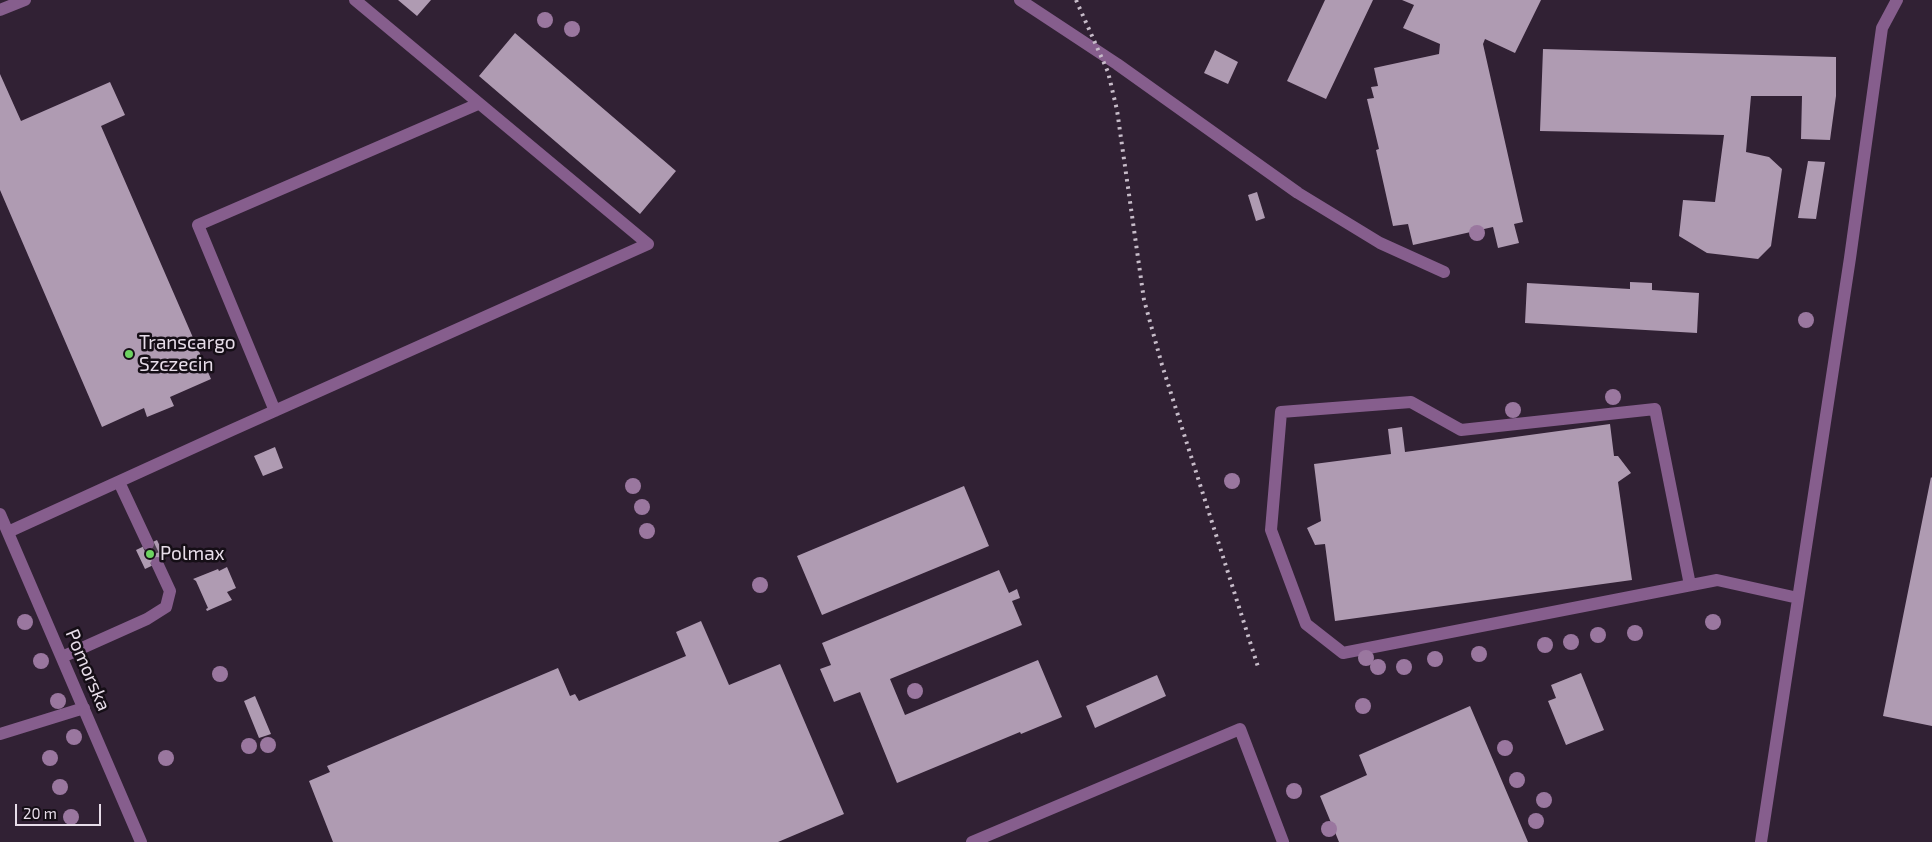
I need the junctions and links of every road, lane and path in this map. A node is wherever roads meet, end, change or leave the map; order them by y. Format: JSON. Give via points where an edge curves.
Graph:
{"nodes":[{"id":1,"x":355,"y":0,"type":"edge"},
{"id":2,"x":1020,"y":0,"type":"edge"},
{"id":3,"x":1897,"y":0,"type":"edge"},
{"id":4,"x":20,"y":1,"type":"edge"},
{"id":5,"x":0,"y":10,"type":"edge"},
{"id":6,"x":478,"y":104,"type":"junction"},
{"id":7,"x":1444,"y":272,"type":"dead end"},
{"id":8,"x":275,"y":411,"type":"junction"},
{"id":9,"x":119,"y":482,"type":"junction"},
{"id":10,"x":0,"y":514,"type":"edge"},
{"id":11,"x":8,"y":532,"type":"junction"},
{"id":12,"x":148,"y":544,"type":"tunnel mouth"},
{"id":13,"x":157,"y":563,"type":"tunnel mouth"},
{"id":14,"x":1690,"y":585,"type":"junction"},
{"id":15,"x":1798,"y":598,"type":"junction"},
{"id":16,"x":62,"y":657,"type":"junction"},
{"id":17,"x":84,"y":708,"type":"junction"},
{"id":18,"x":0,"y":734,"type":"edge"},
{"id":19,"x":142,"y":842,"type":"edge"},
{"id":20,"x":972,"y":842,"type":"edge"},
{"id":21,"x":1283,"y":842,"type":"edge"},
{"id":22,"x":1761,"y":842,"type":"edge"}],
"edges":[{"from":1,"to":6,"type":"street"},
{"from":2,"to":7,"type":"street","via":[[1117,64],[1298,193],[1380,243]]},
{"from":3,"to":15,"type":"street","via":[[1882,28]]},
{"from":4,"to":5,"type":"street"},
{"from":6,"to":8,"type":"street","via":[[198,225]]},
{"from":6,"to":8,"type":"street","via":[[648,244]]},
{"from":8,"to":9,"type":"street"},
{"from":9,"to":11,"type":"street"},
{"from":9,"to":12,"type":"street"},
{"from":10,"to":11,"type":"street","name":"Pomorska"},
{"from":11,"to":16,"type":"street","name":"Pomorska"},
{"from":13,"to":16,"type":"street","via":[[170,591],[166,607],[147,619]]},
{"from":14,"to":14,"type":"street","via":[[1343,653],[1306,624],[1271,530],[1281,412],[1411,402],[1460,430],[1655,408]]},
{"from":14,"to":15,"type":"street","via":[[1717,580]]},
{"from":15,"to":22,"type":"street"},
{"from":16,"to":17,"type":"street","name":"Pomorska"},
{"from":17,"to":18,"type":"street"},
{"from":17,"to":19,"type":"street","name":"Pomorska"},
{"from":20,"to":21,"type":"street","via":[[1240,729]]}]}
